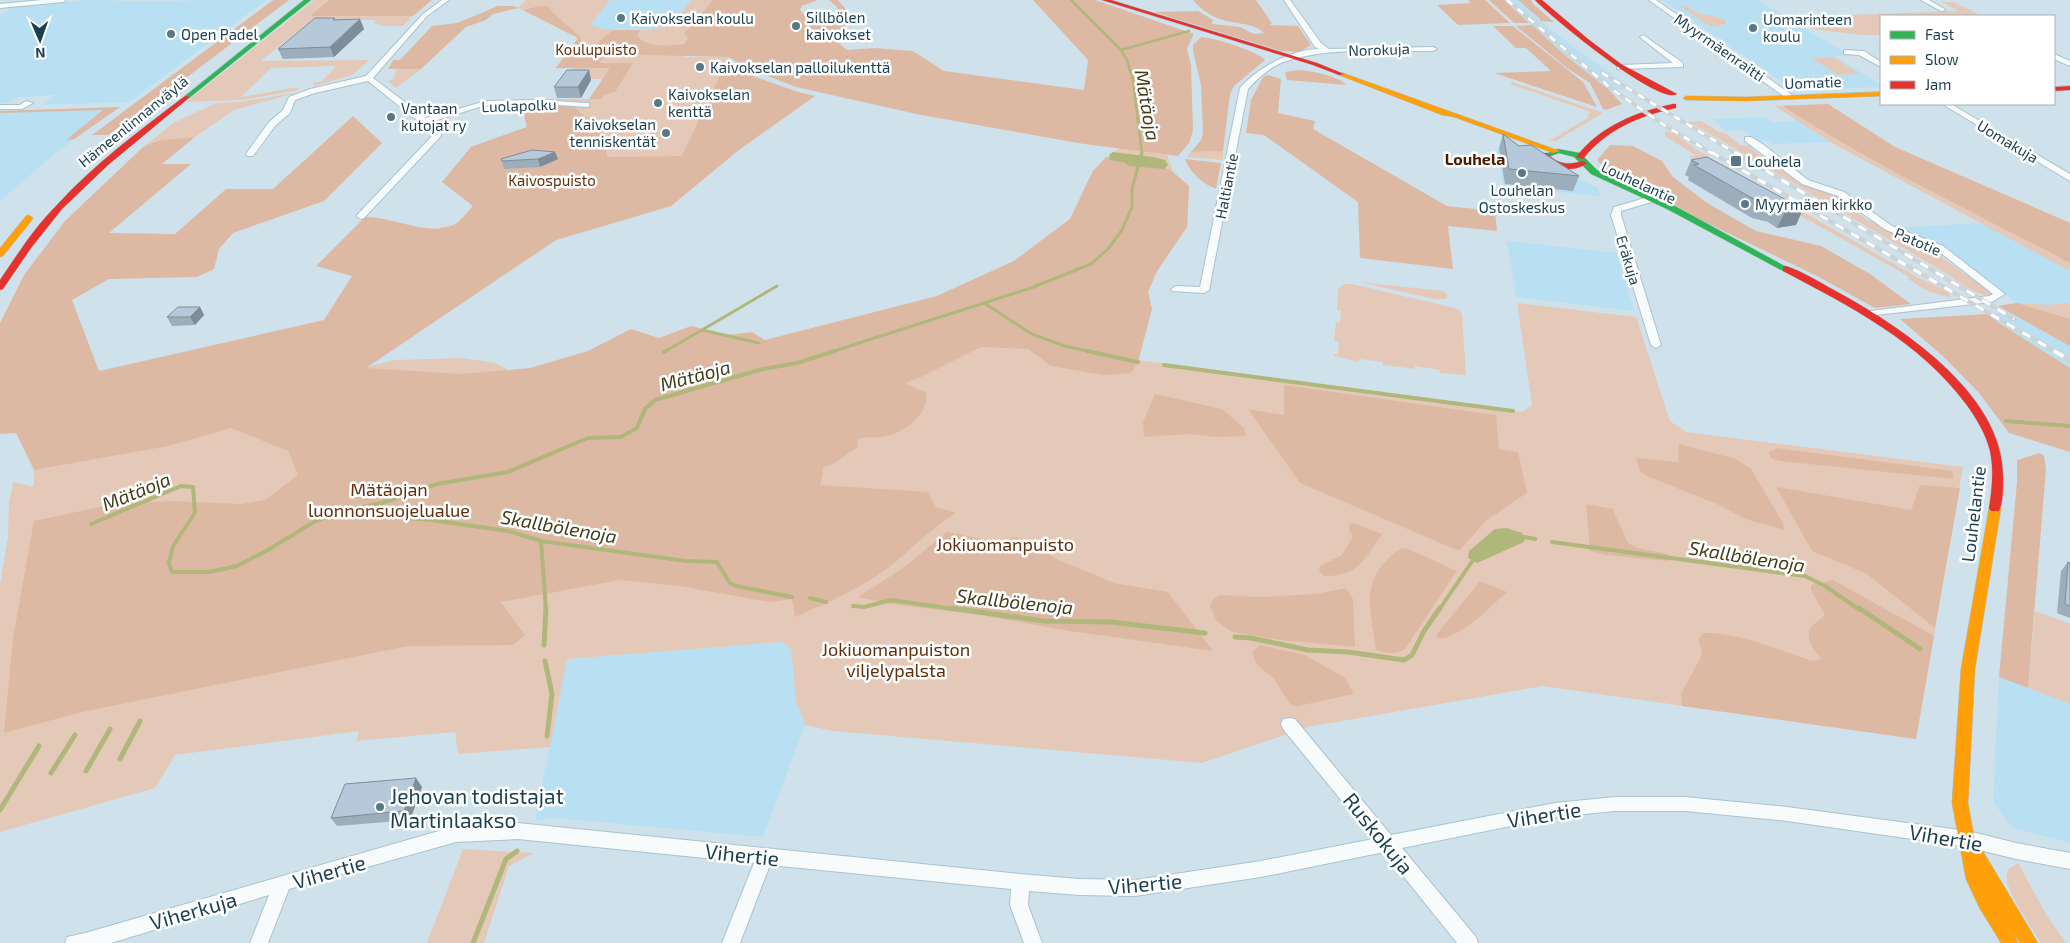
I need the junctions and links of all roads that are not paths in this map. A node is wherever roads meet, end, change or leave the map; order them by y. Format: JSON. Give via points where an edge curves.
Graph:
{"nodes":[{"id":1,"x":63,"y":0,"type":"edge"},
{"id":2,"x":295,"y":0,"type":"edge"},
{"id":3,"x":308,"y":0,"type":"edge"},
{"id":4,"x":446,"y":0,"type":"edge"},
{"id":5,"x":1105,"y":0,"type":"edge"},
{"id":6,"x":1287,"y":0,"type":"edge"},
{"id":7,"x":1538,"y":0,"type":"edge"},
{"id":8,"x":1652,"y":0,"type":"edge"},
{"id":9,"x":1924,"y":0,"type":"edge"},
{"id":10,"x":0,"y":6,"type":"edge"},
{"id":11,"x":1943,"y":10,"type":"dead end"},
{"id":12,"x":1643,"y":37,"type":"dead end"},
{"id":13,"x":1433,"y":49,"type":"dead end"},
{"id":14,"x":1326,"y":50,"type":"junction"},
{"id":15,"x":1847,"y":52,"type":"dead end"},
{"id":16,"x":2055,"y":56,"type":"edge"},
{"id":17,"x":1293,"y":60,"type":"junction"},
{"id":18,"x":1880,"y":64,"type":"edge"},
{"id":19,"x":2070,"y":64,"type":"edge"},
{"id":20,"x":1620,"y":67,"type":"junction"},
{"id":21,"x":369,"y":78,"type":"junction"},
{"id":22,"x":1635,"y":78,"type":"junction"},
{"id":23,"x":2070,"y":88,"type":"edge"},
{"id":24,"x":2055,"y":89,"type":"edge"},
{"id":25,"x":1674,"y":94,"type":"junction"},
{"id":26,"x":1880,"y":94,"type":"edge"},
{"id":27,"x":1788,"y":95,"type":"dead end"},
{"id":28,"x":1658,"y":99,"type":"junction"},
{"id":29,"x":1689,"y":101,"type":"junction"},
{"id":30,"x":29,"y":102,"type":"dead end"},
{"id":31,"x":586,"y":105,"type":"dead end"},
{"id":32,"x":1948,"y":105,"type":"edge"},
{"id":33,"x":1673,"y":106,"type":"junction"},
{"id":34,"x":0,"y":107,"type":"edge"},
{"id":35,"x":424,"y":121,"type":"junction"},
{"id":36,"x":115,"y":140,"type":"dead end"},
{"id":37,"x":1748,"y":140,"type":"dead end"},
{"id":38,"x":1556,"y":153,"type":"junction"},
{"id":39,"x":250,"y":154,"type":"dead end"},
{"id":40,"x":1581,"y":160,"type":"junction"},
{"id":41,"x":1564,"y":166,"type":"junction"},
{"id":42,"x":2070,"y":178,"type":"edge"},
{"id":43,"x":1647,"y":200,"type":"junction"},
{"id":44,"x":39,"y":208,"type":"dead end"},
{"id":45,"x":361,"y":216,"type":"dead end"},
{"id":46,"x":0,"y":254,"type":"edge"},
{"id":47,"x":0,"y":286,"type":"edge"},
{"id":48,"x":1176,"y":289,"type":"dead end"},
{"id":49,"x":1871,"y":314,"type":"junction"},
{"id":50,"x":1656,"y":345,"type":"dead end"},
{"id":51,"x":1289,"y":724,"type":"dead end"},
{"id":52,"x":1968,"y":839,"type":"junction"},
{"id":53,"x":1387,"y":843,"type":"junction"},
{"id":54,"x":765,"y":856,"type":"junction"},
{"id":55,"x":2070,"y":861,"type":"edge"},
{"id":56,"x":1020,"y":882,"type":"junction"},
{"id":57,"x":283,"y":883,"type":"junction"},
{"id":58,"x":74,"y":943,"type":"edge"},
{"id":59,"x":259,"y":943,"type":"edge"},
{"id":60,"x":731,"y":943,"type":"edge"},
{"id":61,"x":1033,"y":943,"type":"edge"},
{"id":62,"x":1469,"y":943,"type":"edge"},
{"id":63,"x":2010,"y":943,"type":"edge"},
{"id":64,"x":2030,"y":943,"type":"edge"}],
"edges":[{"from":1,"to":10,"type":"street"},
{"from":2,"to":36,"type":"main road","name":"Hämeenlinnanväylä"},
{"from":3,"to":47,"type":"main road","name":"Hämeenlinnanväylä","via":[[133,138],[72,192],[29,240]]},
{"from":4,"to":21,"type":"street","via":[[425,15]]},
{"from":5,"to":17,"type":"main road"},
{"from":6,"to":14,"type":"street","via":[[1318,45]]},
{"from":7,"to":20,"type":"main road"},
{"from":8,"to":27,"type":"street","name":"Myyrmäenraitti"},
{"from":9,"to":11,"type":"street"},
{"from":12,"to":20,"type":"street","via":[[1680,65]]},
{"from":13,"to":14,"type":"street","name":"Norokuja"},
{"from":14,"to":17,"type":"street","name":"Norokuja","via":[[1322,54]]},
{"from":15,"to":18,"type":"street","via":[[1862,54]]},
{"from":16,"to":19,"type":"street"},
{"from":17,"to":38,"type":"main road","via":[[1445,113],[1532,148]]},
{"from":17,"to":48,"type":"street","name":"Haltiantie","via":[[1271,67],[1244,88],[1204,290]]},
{"from":20,"to":22,"type":"main road"},
{"from":21,"to":35,"type":"street"},
{"from":21,"to":39,"type":"street","via":[[292,99],[287,110]]},
{"from":22,"to":25,"type":"main road"},
{"from":22,"to":28,"type":"main road"},
{"from":23,"to":24,"type":"main road"},
{"from":25,"to":28,"type":"main road","via":[[1662,94]]},
{"from":25,"to":29,"type":"main road"},
{"from":26,"to":29,"type":"main road","name":"Uomatie"},
{"from":28,"to":33,"type":"main road"},
{"from":28,"to":38,"type":"main road","via":[[1609,122]]},
{"from":29,"to":33,"type":"main road","name":"Uomatie","via":[[1684,107]]},
{"from":30,"to":34,"type":"street","via":[[22,106]]},
{"from":31,"to":35,"type":"street","name":"Luolapolku","via":[[486,103]]},
{"from":32,"to":42,"type":"street","name":"Uomakuja"},
{"from":33,"to":40,"type":"main road","via":[[1619,125],[1584,150]]},
{"from":35,"to":45,"type":"street","via":[[438,130],[438,134]]},
{"from":37,"to":49,"type":"street","name":"Patotie","via":[[1805,182],[1841,194],[1889,228],[1940,248],[2000,294],[1992,299]]},
{"from":38,"to":40,"type":"main road","name":"Louhelantie"},
{"from":38,"to":41,"type":"main road","name":"Louhelantie","via":[[1551,162]]},
{"from":40,"to":41,"type":"main road","via":[[1576,166]]},
{"from":40,"to":43,"type":"main road","name":"Louhelantie","via":[[1598,174]]},
{"from":41,"to":43,"type":"main road","name":"Louhelantie"},
{"from":43,"to":49,"type":"main road","name":"Louhelantie"},
{"from":43,"to":50,"type":"street","name":"Eräkuja","via":[[1617,209],[1616,215]]},
{"from":44,"to":46,"type":"main road"},
{"from":49,"to":52,"type":"main road","name":"Louhelantie","via":[[1935,361],[1972,402],[1994,443],[1998,470],[1996,501],[1968,669],[1960,803]]},
{"from":51,"to":53,"type":"street","name":"Ruskokuja"},
{"from":52,"to":53,"type":"street","name":"Vihertie","via":[[1787,814],[1685,804],[1615,804],[1555,810]]},
{"from":52,"to":55,"type":"street","name":"Vihertie"},
{"from":52,"to":63,"type":"main road","name":"Louhelantie","via":[[1974,879],[1988,909]]},
{"from":52,"to":64,"type":"main road","name":"Louhelantie"},
{"from":53,"to":56,"type":"street","name":"Vihertie","via":[[1261,869],[1135,888]]},
{"from":53,"to":62,"type":"street","name":"Ruskokuja"},
{"from":54,"to":56,"type":"street","name":"Vihertie"},
{"from":54,"to":57,"type":"street","name":"Vihertie","via":[[518,831],[456,834]]},
{"from":54,"to":60,"type":"street"},
{"from":56,"to":61,"type":"street","via":[[1019,905]]},
{"from":57,"to":58,"type":"street","name":"Viherkuja"},
{"from":57,"to":59,"type":"street","name":"Vihertie"}]}
